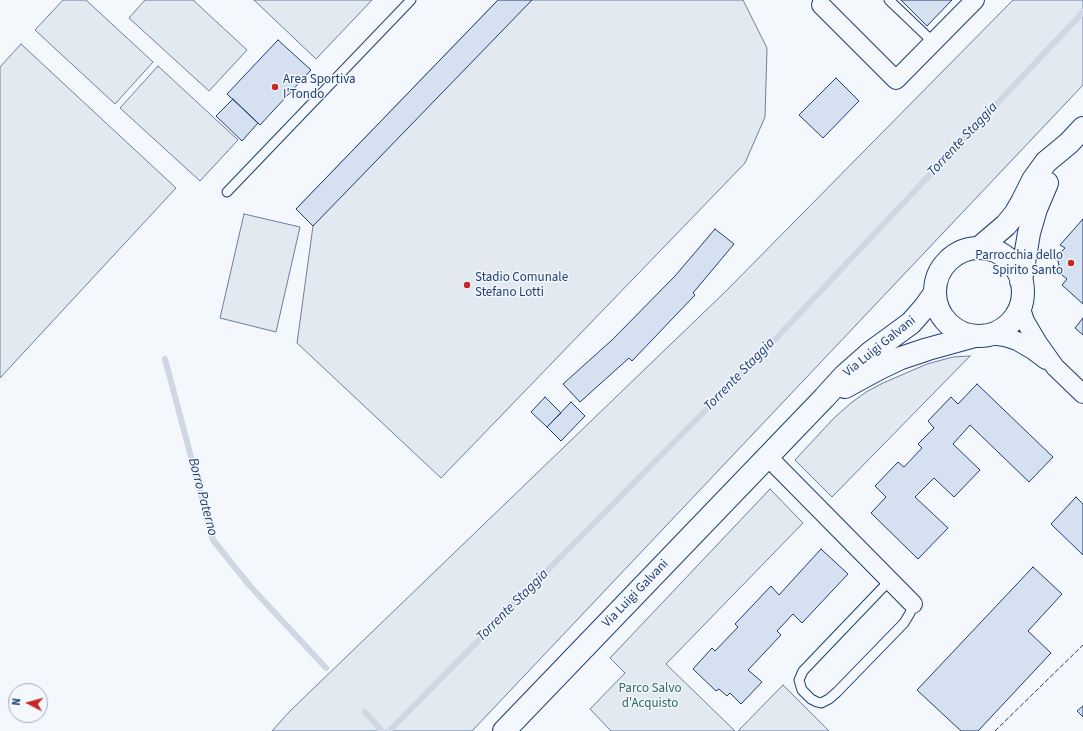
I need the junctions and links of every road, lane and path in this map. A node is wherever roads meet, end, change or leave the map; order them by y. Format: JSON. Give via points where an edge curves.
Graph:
{"nodes":[{"id":1,"x":412,"y":0,"type":"edge"},
{"id":2,"x":889,"y":0,"type":"edge"},
{"id":3,"x":975,"y":0,"type":"edge"},
{"id":4,"x":821,"y":5,"type":"dead end"},
{"id":5,"x":933,"y":42,"type":"junction"},
{"id":6,"x":1076,"y":136,"type":"edge"},
{"id":7,"x":227,"y":192,"type":"dead end"},
{"id":8,"x":979,"y":248,"type":"junction"},
{"id":9,"x":1021,"y":281,"type":"junction"},
{"id":10,"x":934,"y":294,"type":"junction"},
{"id":11,"x":1020,"y":306,"type":"junction"},
{"id":12,"x":982,"y":336,"type":"junction"},
{"id":13,"x":1055,"y":367,"type":"junction"},
{"id":14,"x":1083,"y":394,"type":"edge"},
{"id":15,"x":824,"y":398,"type":"junction"},
{"id":16,"x":768,"y":457,"type":"junction"},
{"id":17,"x":890,"y":580,"type":"junction"},
{"id":18,"x":913,"y":604,"type":"joint"},
{"id":19,"x":504,"y":731,"type":"edge"}],
"edges":[{"from":1,"to":7,"type":"lane"},
{"from":2,"to":5,"type":"lane"},
{"from":3,"to":5,"type":"street"},
{"from":4,"to":5,"type":"street","via":[[896,80]]},
{"from":6,"to":8,"type":"main road","name":"Via Luigi Galvani","via":[[1041,167],[1019,208],[1006,225]]},
{"from":6,"to":9,"type":"main road","name":"Via Luigi Galvani","via":[[1052,172],[1036,209]]},
{"from":8,"to":9,"type":"main road","name":"Via Luigi Galvani","via":[[990,249],[1010,261]]},
{"from":8,"to":10,"type":"main road","name":"Via Luigi Galvani","via":[[956,254],[947,261],[940,271]]},
{"from":9,"to":11,"type":"main road","name":"Via Luigi Galvani","via":[[1023,294]]},
{"from":10,"to":12,"type":"main road","via":[[940,314],[947,323],[964,334]]},
{"from":10,"to":15,"type":"main road","name":"Via Luigi Galvani","via":[[911,323],[853,367]]},
{"from":11,"to":12,"type":"main road","name":"Via Luigi Galvani","via":[[1009,325]]},
{"from":11,"to":13,"type":"street","via":[[1025,321]]},
{"from":12,"to":13,"type":"street","via":[[1005,337],[1017,342]]},
{"from":12,"to":15,"type":"main road","name":"Via Luigi Galvani","via":[[901,358]]},
{"from":13,"to":14,"type":"street"},
{"from":15,"to":16,"type":"main road","name":"Via Luigi Galvani"},
{"from":16,"to":17,"type":"street"},
{"from":16,"to":19,"type":"main road","name":"Via Luigi Galvani"},
{"from":17,"to":18,"type":"street"},
{"from":17,"to":18,"type":"lane","via":[[803,671],[800,688],[814,701],[822,702],[833,696],[904,623]]}]}
